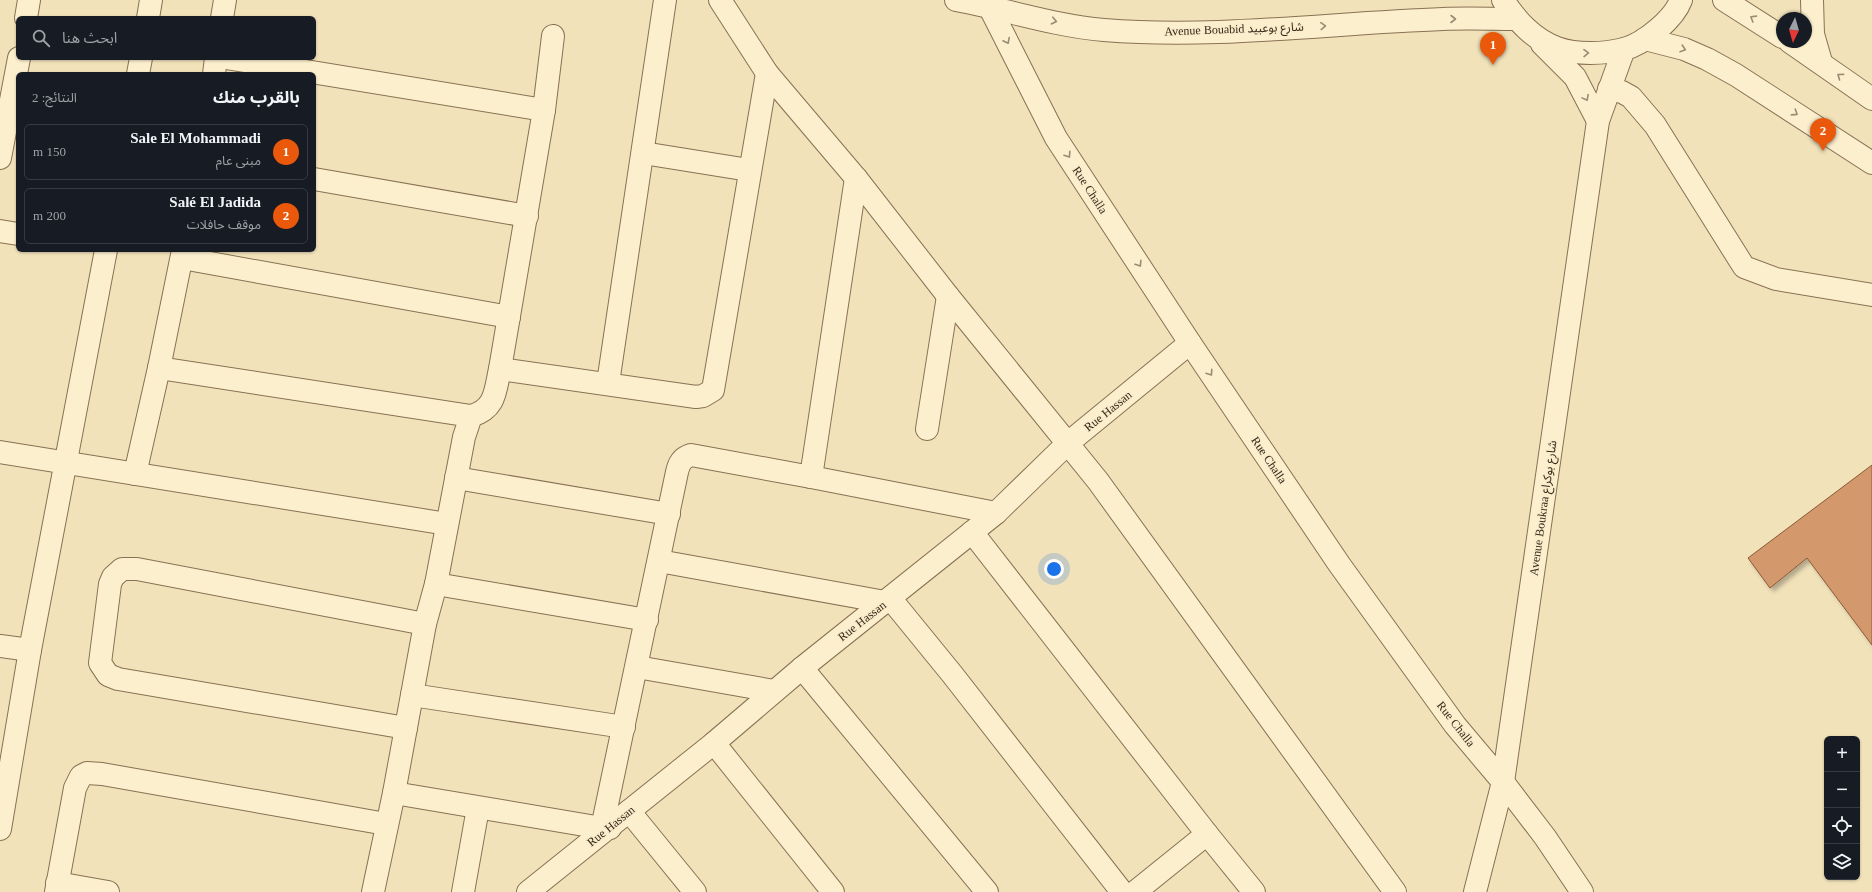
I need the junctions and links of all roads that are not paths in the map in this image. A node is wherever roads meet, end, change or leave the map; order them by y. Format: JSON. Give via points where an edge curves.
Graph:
{"nodes":[{"id":1,"x":30,"y":0,"type":"edge"},
{"id":2,"x":151,"y":0,"type":"edge"},
{"id":3,"x":665,"y":0,"type":"edge"},
{"id":4,"x":720,"y":0,"type":"edge"},
{"id":5,"x":956,"y":0,"type":"edge"},
{"id":6,"x":1503,"y":0,"type":"edge"},
{"id":7,"x":1681,"y":0,"type":"edge"},
{"id":8,"x":1724,"y":0,"type":"edge"},
{"id":9,"x":1812,"y":0,"type":"edge"},
{"id":10,"x":989,"y":6,"type":"junction"},
{"id":11,"x":26,"y":16,"type":"edge"},
{"id":12,"x":148,"y":16,"type":"edge"},
{"id":13,"x":1516,"y":19,"type":"junction"},
{"id":14,"x":1776,"y":33,"type":"edge"},
{"id":15,"x":553,"y":36,"type":"dead end"},
{"id":16,"x":1535,"y":36,"type":"junction"},
{"id":17,"x":1645,"y":39,"type":"junction"},
{"id":18,"x":1800,"y":48,"type":"edge"},
{"id":19,"x":1624,"y":49,"type":"junction"},
{"id":20,"x":19,"y":60,"type":"edge"},
{"id":21,"x":141,"y":60,"type":"edge"},
{"id":22,"x":216,"y":60,"type":"edge"},
{"id":23,"x":238,"y":60,"type":"edge"},
{"id":24,"x":1822,"y":62,"type":"junction"},
{"id":25,"x":16,"y":72,"type":"edge"},
{"id":26,"x":138,"y":72,"type":"edge"},
{"id":27,"x":214,"y":72,"type":"edge"},
{"id":28,"x":312,"y":72,"type":"edge"},
{"id":29,"x":316,"y":73,"type":"edge"},
{"id":30,"x":767,"y":73,"type":"junction"},
{"id":31,"x":16,"y":74,"type":"edge"},
{"id":32,"x":1610,"y":89,"type":"junction"},
{"id":33,"x":1872,"y":99,"type":"edge"},
{"id":34,"x":544,"y":110,"type":"junction"},
{"id":35,"x":1598,"y":122,"type":"junction"},
{"id":36,"x":643,"y":153,"type":"junction"},
{"id":37,"x":0,"y":158,"type":"edge"},
{"id":38,"x":1872,"y":163,"type":"edge"},
{"id":39,"x":750,"y":170,"type":"junction"},
{"id":40,"x":856,"y":178,"type":"junction"},
{"id":41,"x":316,"y":179,"type":"edge"},
{"id":42,"x":527,"y":216,"type":"junction"},
{"id":43,"x":0,"y":231,"type":"edge"},
{"id":44,"x":16,"y":234,"type":"edge"},
{"id":45,"x":106,"y":252,"type":"edge"},
{"id":46,"x":182,"y":254,"type":"edge"},
{"id":47,"x":1872,"y":295,"type":"edge"},
{"id":48,"x":948,"y":296,"type":"junction"},
{"id":49,"x":509,"y":316,"type":"junction"},
{"id":50,"x":1190,"y":343,"type":"junction"},
{"id":51,"x":159,"y":368,"type":"junction"},
{"id":52,"x":500,"y":369,"type":"junction"},
{"id":53,"x":608,"y":383,"type":"junction"},
{"id":54,"x":471,"y":416,"type":"junction"},
{"id":55,"x":927,"y":429,"type":"dead end"},
{"id":56,"x":1068,"y":443,"type":"junction"},
{"id":57,"x":0,"y":452,"type":"edge"},
{"id":58,"x":65,"y":462,"type":"junction"},
{"id":59,"x":135,"y":474,"type":"junction"},
{"id":60,"x":811,"y":476,"type":"junction"},
{"id":61,"x":456,"y":478,"type":"junction"},
{"id":62,"x":996,"y":513,"type":"junction"},
{"id":63,"x":669,"y":514,"type":"junction"},
{"id":64,"x":447,"y":524,"type":"junction"},
{"id":65,"x":972,"y":532,"type":"junction"},
{"id":66,"x":659,"y":561,"type":"junction"},
{"id":67,"x":436,"y":584,"type":"junction"},
{"id":68,"x":888,"y":600,"type":"junction"},
{"id":69,"x":646,"y":620,"type":"junction"},
{"id":70,"x":425,"y":624,"type":"junction"},
{"id":71,"x":0,"y":646,"type":"edge"},
{"id":72,"x":30,"y":650,"type":"junction"},
{"id":73,"x":637,"y":667,"type":"junction"},
{"id":74,"x":802,"y":668,"type":"junction"},
{"id":75,"x":774,"y":692,"type":"junction"},
{"id":76,"x":412,"y":695,"type":"junction"},
{"id":77,"x":624,"y":727,"type":"junction"},
{"id":78,"x":406,"y":728,"type":"junction"},
{"id":79,"x":714,"y":743,"type":"junction"},
{"id":80,"x":1503,"y":782,"type":"junction"},
{"id":81,"x":394,"y":793,"type":"junction"},
{"id":82,"x":478,"y":808,"type":"junction"},
{"id":83,"x":629,"y":811,"type":"junction"},
{"id":84,"x":386,"y":824,"type":"junction"},
{"id":85,"x":606,"y":828,"type":"junction"},
{"id":86,"x":0,"y":829,"type":"edge"},
{"id":87,"x":1207,"y":834,"type":"junction"},
{"id":88,"x":57,"y":888,"type":"edge"},
{"id":89,"x":541,"y":888,"type":"edge"},
{"id":90,"x":108,"y":892,"type":"edge"},
{"id":91,"x":373,"y":892,"type":"edge"},
{"id":92,"x":463,"y":892,"type":"edge"},
{"id":93,"x":695,"y":892,"type":"edge"},
{"id":94,"x":833,"y":892,"type":"edge"},
{"id":95,"x":987,"y":892,"type":"edge"},
{"id":96,"x":1122,"y":892,"type":"edge"},
{"id":97,"x":1135,"y":892,"type":"edge"},
{"id":98,"x":1254,"y":892,"type":"edge"},
{"id":99,"x":1395,"y":892,"type":"edge"},
{"id":100,"x":1476,"y":892,"type":"edge"},
{"id":101,"x":1582,"y":892,"type":"edge"}],
"edges":[{"from":1,"to":11,"type":"street"},
{"from":2,"to":12,"type":"street"},
{"from":3,"to":36,"type":"street"},
{"from":4,"to":30,"type":"street"},
{"from":5,"to":10,"type":"street","name":"Avenue Bouabid شارع بوعبيد"},
{"from":6,"to":13,"type":"street"},
{"from":7,"to":17,"type":"street","via":[[1665,23]]},
{"from":14,"to":8,"type":"street","one_way":true},
{"from":9,"to":24,"type":"street","via":[[1813,34]]},
{"from":10,"to":13,"type":"street","name":"Avenue Bouabid شارع بوعبيد","one_way":true,"via":[[1104,30],[1261,30],[1444,19]]},
{"from":10,"to":50,"type":"street","name":"Rue Challa","one_way":true,"via":[[1056,138]]},
{"from":13,"to":16,"type":"street"},
{"from":15,"to":34,"type":"street"},
{"from":16,"to":19,"type":"street","one_way":true,"via":[[1558,48],[1583,54]]},
{"from":16,"to":35,"type":"street","one_way":true,"via":[[1575,77]]},
{"from":17,"to":19,"type":"street"},
{"from":17,"to":38,"type":"street","one_way":true,"via":[[1684,49],[1707,59]]},
{"from":18,"to":24,"type":"street"},
{"from":19,"to":32,"type":"street","name":"Avenue Boukraa شارع بوكراع"},
{"from":20,"to":25,"type":"street"},
{"from":21,"to":26,"type":"street"},
{"from":22,"to":27,"type":"street"},
{"from":23,"to":28,"type":"street"},
{"from":33,"to":24,"type":"street","one_way":true},
{"from":29,"to":34,"type":"street"},
{"from":30,"to":39,"type":"street"},
{"from":30,"to":40,"type":"street"},
{"from":31,"to":37,"type":"street"},
{"from":32,"to":35,"type":"street","name":"Avenue Boukraa شارع بوكراع"},
{"from":32,"to":47,"type":"street","via":[[1631,96],[1655,126],[1744,267],[1776,279]]},
{"from":34,"to":42,"type":"street"},
{"from":35,"to":80,"type":"street","name":"Avenue Boukraa شارع بوكراع"},
{"from":36,"to":39,"type":"street"},
{"from":36,"to":53,"type":"street"},
{"from":39,"to":53,"type":"street","via":[[713,390],[696,397]]},
{"from":40,"to":48,"type":"street"},
{"from":40,"to":60,"type":"street"},
{"from":41,"to":42,"type":"street"},
{"from":42,"to":49,"type":"street"},
{"from":43,"to":44,"type":"street"},
{"from":45,"to":58,"type":"street"},
{"from":46,"to":49,"type":"street"},
{"from":46,"to":51,"type":"street"},
{"from":48,"to":55,"type":"street"},
{"from":48,"to":56,"type":"street"},
{"from":49,"to":52,"type":"street"},
{"from":50,"to":56,"type":"street","name":"Rue Hassan"},
{"from":50,"to":80,"type":"street","name":"Rue Challa","one_way":true,"via":[[1353,583],[1455,725]]},
{"from":51,"to":54,"type":"street"},
{"from":51,"to":59,"type":"street"},
{"from":52,"to":53,"type":"street"},
{"from":52,"to":54,"type":"street","via":[[491,404],[481,414]]},
{"from":54,"to":61,"type":"street"},
{"from":56,"to":62,"type":"street","name":"Rue Hassan"},
{"from":56,"to":99,"type":"street","via":[[1103,487]]},
{"from":57,"to":58,"type":"street"},
{"from":58,"to":59,"type":"street"},
{"from":58,"to":72,"type":"street"},
{"from":59,"to":64,"type":"street"},
{"from":60,"to":62,"type":"street"},
{"from":60,"to":63,"type":"street","via":[[691,455],[685,457],[678,466]]},
{"from":61,"to":63,"type":"street"},
{"from":61,"to":64,"type":"street"},
{"from":62,"to":65,"type":"street","name":"Rue Hassan"},
{"from":63,"to":66,"type":"street"},
{"from":64,"to":67,"type":"street"},
{"from":65,"to":68,"type":"street","name":"Rue Hassan"},
{"from":65,"to":87,"type":"street"},
{"from":66,"to":68,"type":"street"},
{"from":66,"to":69,"type":"street"},
{"from":67,"to":69,"type":"street"},
{"from":67,"to":70,"type":"street"},
{"from":68,"to":74,"type":"street","name":"Rue Hassan"},
{"from":68,"to":96,"type":"street","via":[[952,674]]},
{"from":69,"to":73,"type":"street"},
{"from":70,"to":76,"type":"street"},
{"from":70,"to":78,"type":"street","via":[[137,569],[122,569],[113,577],[110,584],[100,663],[108,675],[118,679]]},
{"from":71,"to":72,"type":"street"},
{"from":72,"to":86,"type":"street"},
{"from":73,"to":75,"type":"street"},
{"from":73,"to":77,"type":"street"},
{"from":74,"to":75,"type":"street","name":"Rue Hassan"},
{"from":74,"to":95,"type":"street"},
{"from":75,"to":79,"type":"street","name":"Rue Hassan"},
{"from":76,"to":77,"type":"street"},
{"from":76,"to":78,"type":"street"},
{"from":77,"to":85,"type":"street"},
{"from":78,"to":81,"type":"street"},
{"from":79,"to":83,"type":"street","name":"Rue Hassan"},
{"from":79,"to":94,"type":"street"},
{"from":80,"to":100,"type":"street","name":"Avenue Boukraa شارع بوكراع"},
{"from":80,"to":101,"type":"street","name":"Rue Challa","via":[[1545,837]]},
{"from":81,"to":82,"type":"street"},
{"from":81,"to":84,"type":"street"},
{"from":82,"to":85,"type":"street"},
{"from":82,"to":92,"type":"street"},
{"from":83,"to":85,"type":"street","name":"Rue Hassan"},
{"from":83,"to":93,"type":"street"},
{"from":84,"to":88,"type":"street","via":[[87,773],[81,776],[74,788]]},
{"from":84,"to":91,"type":"street"},
{"from":85,"to":89,"type":"street","name":"Rue Hassan"},
{"from":87,"to":97,"type":"street"},
{"from":87,"to":98,"type":"street"},
{"from":88,"to":90,"type":"street"}]}
